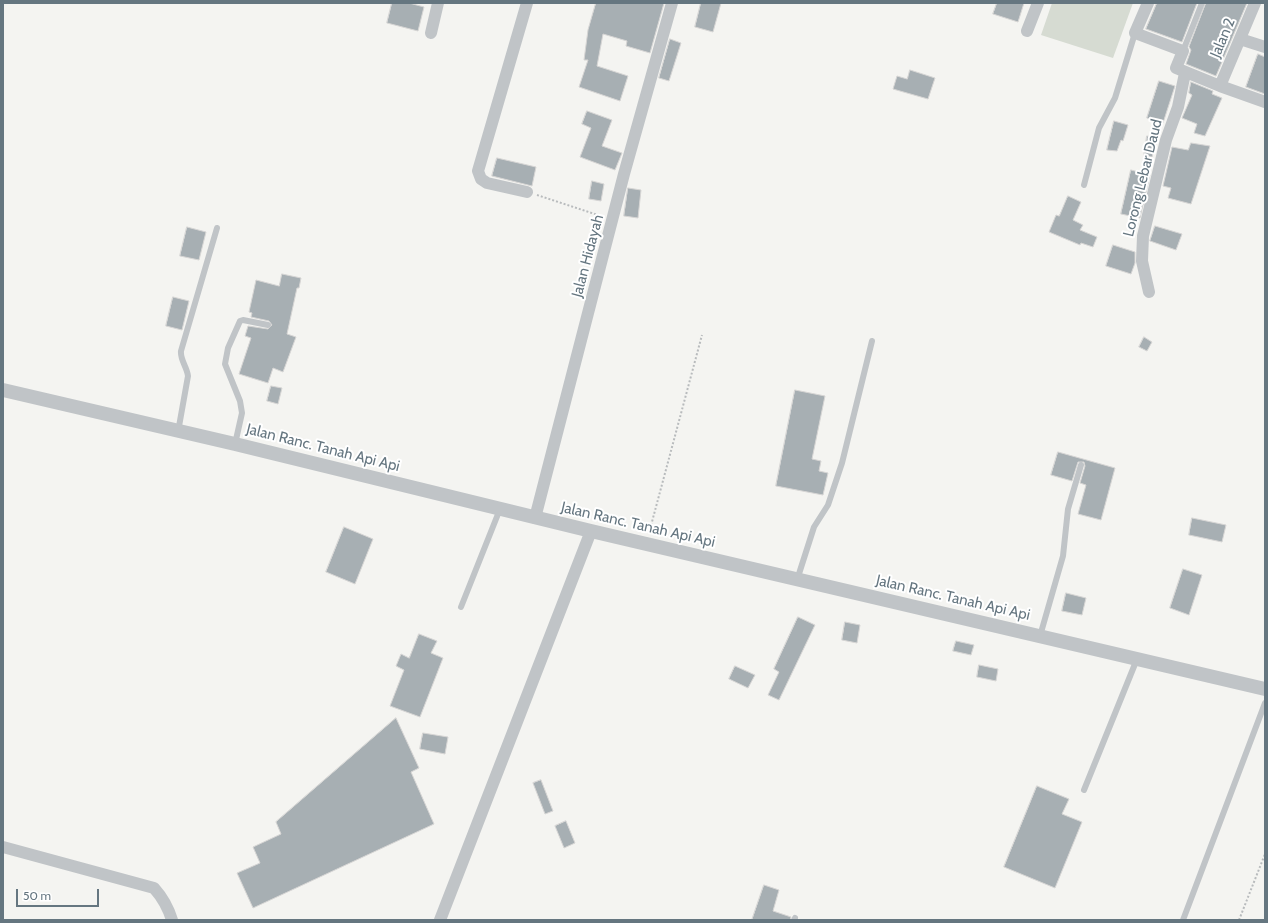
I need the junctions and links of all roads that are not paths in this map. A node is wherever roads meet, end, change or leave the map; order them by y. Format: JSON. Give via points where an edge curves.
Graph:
{"nodes":[{"id":1,"x":438,"y":3,"type":"edge"},
{"id":2,"x":527,"y":3,"type":"edge"},
{"id":3,"x":672,"y":3,"type":"edge"},
{"id":4,"x":1038,"y":3,"type":"edge"},
{"id":5,"x":1148,"y":3,"type":"edge"},
{"id":6,"x":1202,"y":3,"type":"edge"},
{"id":7,"x":1256,"y":3,"type":"edge"},
{"id":8,"x":1027,"y":31,"type":"dead end"},
{"id":9,"x":431,"y":33,"type":"dead end"},
{"id":10,"x":1135,"y":33,"type":"junction"},
{"id":11,"x":1240,"y":39,"type":"junction"},
{"id":12,"x":1265,"y":47,"type":"edge"},
{"id":13,"x":1182,"y":51,"type":"junction"},
{"id":14,"x":1185,"y":73,"type":"junction"},
{"id":15,"x":1220,"y":86,"type":"junction"},
{"id":16,"x":1265,"y":102,"type":"edge"},
{"id":17,"x":1084,"y":185,"type":"dead end"},
{"id":18,"x":527,"y":192,"type":"road end"},
{"id":19,"x":217,"y":228,"type":"dead end"},
{"id":20,"x":1149,"y":292,"type":"dead end"},
{"id":21,"x":268,"y":325,"type":"dead end"},
{"id":22,"x":872,"y":341,"type":"dead end"},
{"id":23,"x":3,"y":390,"type":"edge"},
{"id":24,"x":178,"y":432,"type":"junction"},
{"id":25,"x":234,"y":444,"type":"junction"},
{"id":26,"x":1081,"y":465,"type":"dead end"},
{"id":27,"x":500,"y":509,"type":"junction"},
{"id":28,"x":535,"y":518,"type":"junction"},
{"id":29,"x":591,"y":531,"type":"junction"},
{"id":30,"x":797,"y":580,"type":"junction"},
{"id":31,"x":462,"y":607,"type":"dead end"},
{"id":32,"x":1040,"y":636,"type":"junction"},
{"id":33,"x":1137,"y":659,"type":"junction"},
{"id":34,"x":1264,"y":686,"type":"edge"},
{"id":35,"x":1265,"y":703,"type":"edge"},
{"id":36,"x":1084,"y":790,"type":"dead end"},
{"id":37,"x":3,"y":847,"type":"edge"},
{"id":38,"x":172,"y":920,"type":"edge"},
{"id":39,"x":440,"y":920,"type":"edge"},
{"id":40,"x":1183,"y":920,"type":"edge"}],
"edges":[{"from":1,"to":9,"type":"street"},
{"from":2,"to":18,"type":"street","via":[[478,171],[481,179],[487,183]]},
{"from":3,"to":28,"type":"street","name":"Jalan Hidayah","via":[[624,174]]},
{"from":4,"to":8,"type":"street"},
{"from":5,"to":10,"type":"street"},
{"from":6,"to":13,"type":"lane"},
{"from":7,"to":11,"type":"street","name":"Jalan 2"},
{"from":10,"to":13,"type":"street"},
{"from":10,"to":17,"type":"lane","via":[[1115,98],[1099,128]]},
{"from":11,"to":12,"type":"street"},
{"from":11,"to":15,"type":"street","name":"Jalan 2"},
{"from":13,"to":14,"type":"street","via":[[1176,68]]},
{"from":14,"to":15,"type":"street"},
{"from":14,"to":20,"type":"street","name":"Lorong Lebar Daud","via":[[1143,236],[1142,260]]},
{"from":15,"to":16,"type":"street"},
{"from":19,"to":24,"type":"lane","via":[[181,351],[180,357],[187,368],[188,376]]},
{"from":21,"to":25,"type":"lane","via":[[240,321],[228,348],[225,364],[240,401],[242,413]]},
{"from":22,"to":30,"type":"lane","via":[[842,463],[828,505],[814,528]]},
{"from":23,"to":24,"type":"street","name":"Jalan Ranc. Tanah Api Api"},
{"from":24,"to":25,"type":"street","name":"Jalan Ranc. Tanah Api Api"},
{"from":25,"to":27,"type":"street","name":"Jalan Ranc. Tanah Api Api"},
{"from":26,"to":32,"type":"lane","via":[[1068,509],[1063,556]]},
{"from":27,"to":28,"type":"street","name":"Jalan Ranc. Tanah Api Api"},
{"from":27,"to":31,"type":"lane"},
{"from":28,"to":29,"type":"street","name":"Jalan Ranc. Tanah Api Api"},
{"from":29,"to":30,"type":"street","name":"Jalan Ranc. Tanah Api Api"},
{"from":29,"to":39,"type":"street"},
{"from":30,"to":32,"type":"street","name":"Jalan Ranc. Tanah Api Api"},
{"from":32,"to":33,"type":"street","name":"Jalan Ranc. Tanah Api Api"},
{"from":33,"to":34,"type":"street","name":"Jalan Ranc. Tanah Api Api"},
{"from":33,"to":36,"type":"lane"},
{"from":35,"to":40,"type":"lane"},
{"from":37,"to":38,"type":"street","via":[[154,888],[162,896]]}]}
